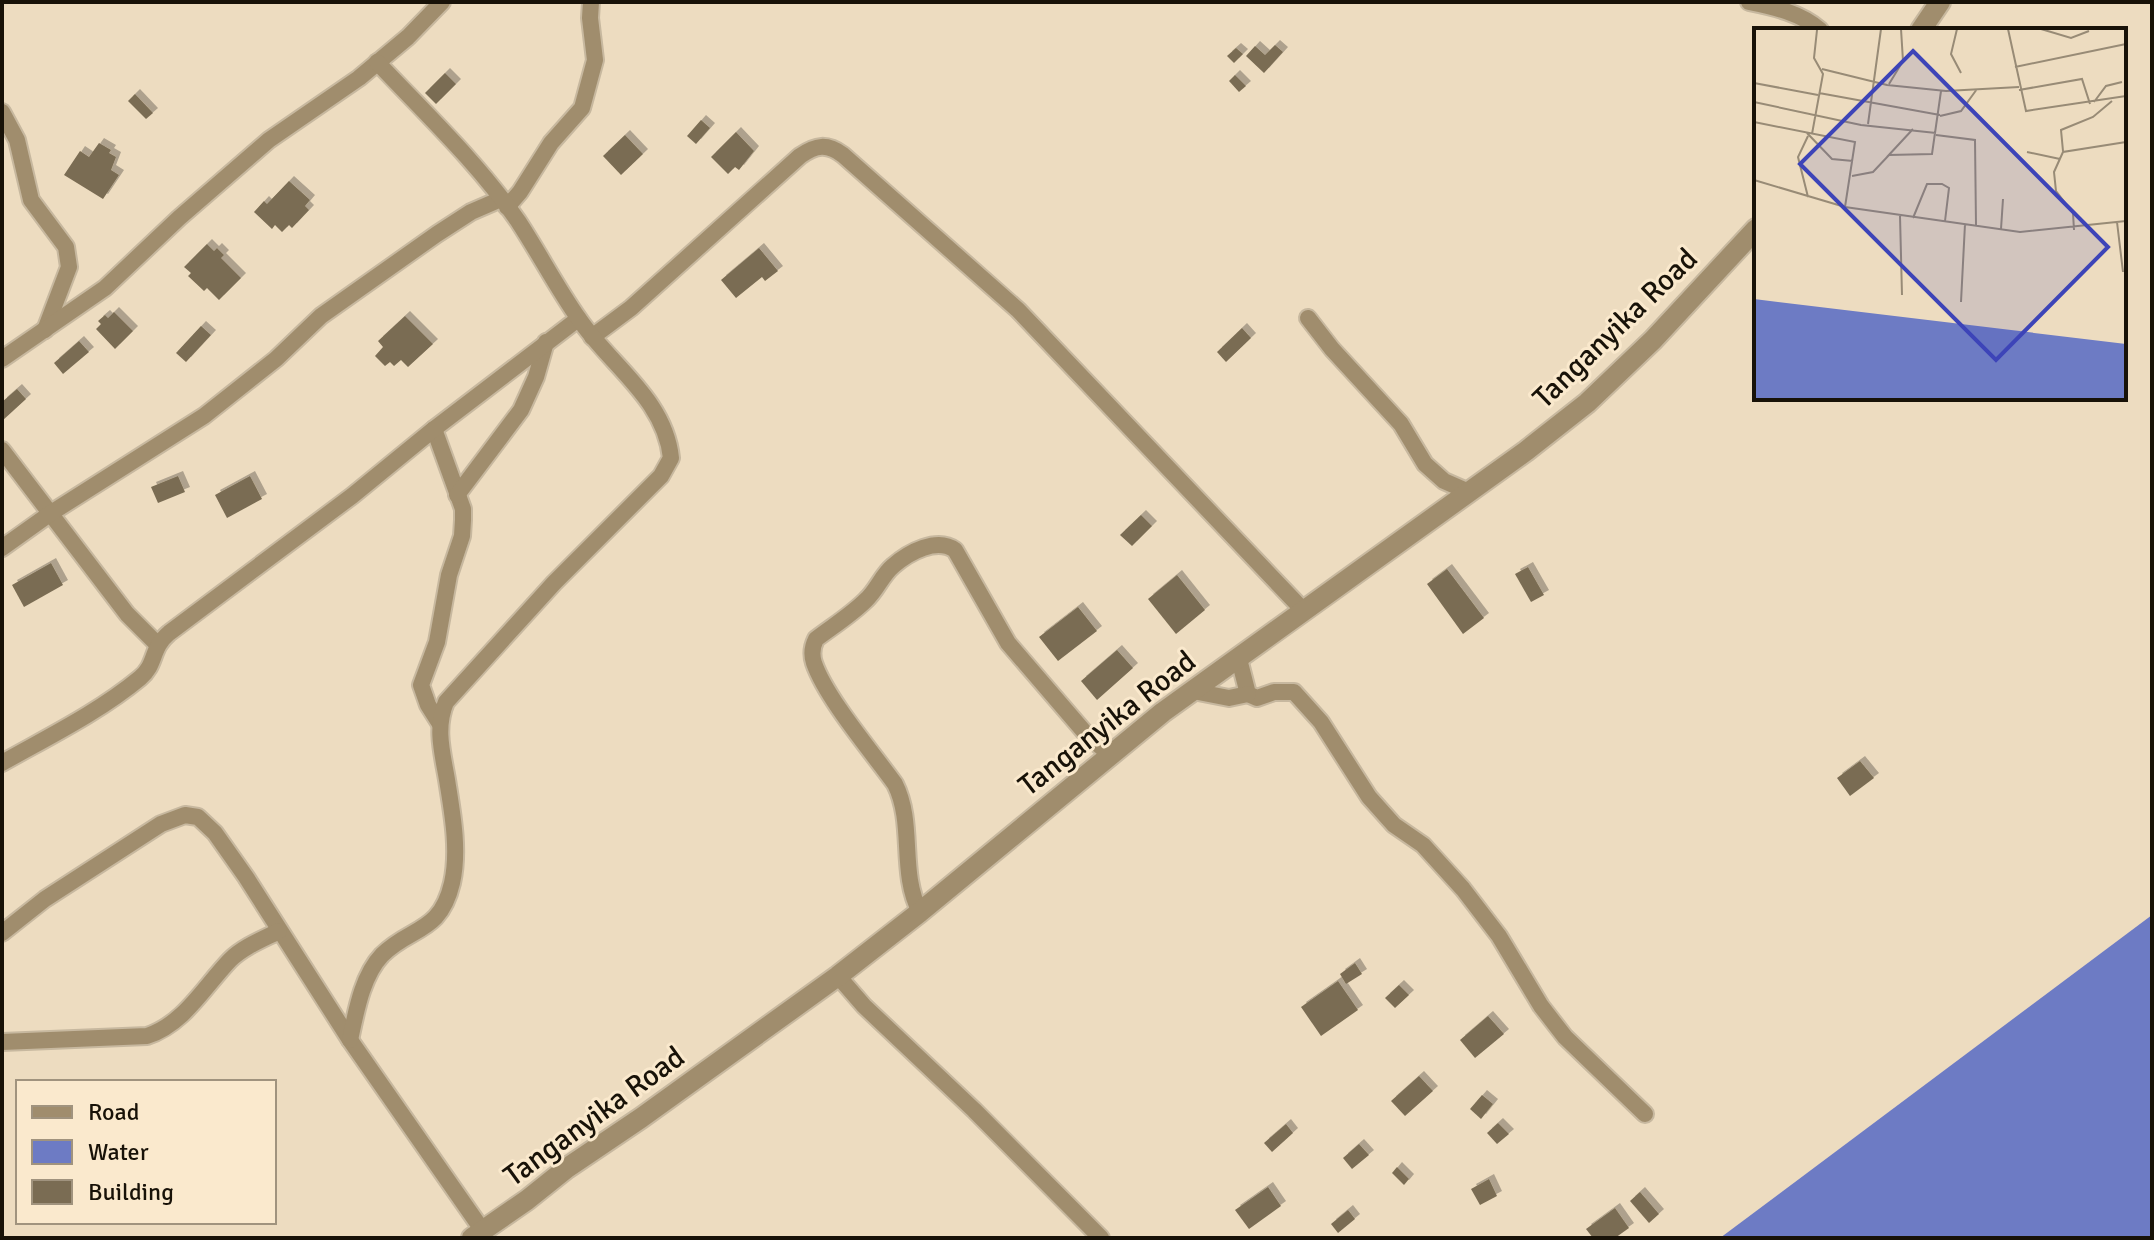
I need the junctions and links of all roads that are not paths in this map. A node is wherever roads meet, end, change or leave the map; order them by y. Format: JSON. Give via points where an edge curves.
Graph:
{"nodes":[{"id":1,"x":442,"y":2,"type":"edge"},
{"id":2,"x":591,"y":2,"type":"edge"},
{"id":3,"x":1749,"y":2,"type":"edge"},
{"id":4,"x":1940,"y":2,"type":"edge"},
{"id":5,"x":1818,"y":28,"type":"edge"},
{"id":6,"x":1922,"y":28,"type":"edge"},
{"id":7,"x":377,"y":62,"type":"junction"},
{"id":8,"x":2,"y":112,"type":"edge"},
{"id":9,"x":504,"y":203,"type":"junction"},
{"id":10,"x":1754,"y":231,"type":"edge"},
{"id":11,"x":1308,"y":318,"type":"dead end"},
{"id":12,"x":578,"y":319,"type":"junction"},
{"id":13,"x":45,"y":330,"type":"junction"},
{"id":14,"x":592,"y":337,"type":"junction"},
{"id":15,"x":546,"y":342,"type":"junction"},
{"id":16,"x":2,"y":359,"type":"edge"},
{"id":17,"x":434,"y":429,"type":"junction"},
{"id":18,"x":2,"y":450,"type":"edge"},
{"id":19,"x":1469,"y":492,"type":"junction"},
{"id":20,"x":457,"y":495,"type":"junction"},
{"id":21,"x":51,"y":513,"type":"junction"},
{"id":22,"x":2,"y":548,"type":"edge"},
{"id":23,"x":1303,"y":610,"type":"junction"},
{"id":24,"x":157,"y":644,"type":"junction"},
{"id":25,"x":1239,"y":659,"type":"junction"},
{"id":26,"x":1193,"y":691,"type":"junction"},
{"id":27,"x":1248,"y":694,"type":"junction"},
{"id":28,"x":440,"y":724,"type":"junction"},
{"id":29,"x":1112,"y":756,"type":"junction"},
{"id":30,"x":2,"y":763,"type":"edge"},
{"id":31,"x":920,"y":912,"type":"junction"},
{"id":32,"x":279,"y":931,"type":"junction"},
{"id":33,"x":2,"y":933,"type":"edge"},
{"id":34,"x":838,"y":976,"type":"junction"},
{"id":35,"x":350,"y":1040,"type":"junction"},
{"id":36,"x":2,"y":1042,"type":"edge"},
{"id":37,"x":1645,"y":1114,"type":"dead end"},
{"id":38,"x":477,"y":1234,"type":"edge"},
{"id":39,"x":1101,"y":1238,"type":"edge"}],
"edges":[{"from":1,"to":7,"type":"street"},
{"from":2,"to":9,"type":"street","via":[[595,60],[582,108],[551,143],[520,192]]},
{"from":3,"to":5,"type":"street","via":[[1780,9]]},
{"from":4,"to":6,"type":"street"},
{"from":7,"to":9,"type":"street"},
{"from":7,"to":13,"type":"street","via":[[269,140],[121,275]]},
{"from":8,"to":13,"type":"street","via":[[17,140],[31,200],[69,257]]},
{"from":9,"to":12,"type":"street"},
{"from":9,"to":21,"type":"street","via":[[471,212],[437,234],[321,316],[213,410]]},
{"from":10,"to":19,"type":"street","name":"Tanganyika Road","via":[[1587,403]]},
{"from":11,"to":19,"type":"street","via":[[1401,424],[1425,464],[1444,481]]},
{"from":12,"to":14,"type":"street"},
{"from":12,"to":15,"type":"street"},
{"from":13,"to":16,"type":"street"},
{"from":14,"to":23,"type":"street","via":[[800,156],[821,145],[829,147],[1018,310]]},
{"from":14,"to":28,"type":"street","via":[[655,410],[667,436],[670,464],[491,651],[446,702]]},
{"from":15,"to":17,"type":"street"},
{"from":15,"to":20,"type":"street","via":[[521,410]]},
{"from":17,"to":20,"type":"street"},
{"from":17,"to":24,"type":"street"},
{"from":18,"to":21,"type":"street"},
{"from":19,"to":23,"type":"street","name":"Tanganyika Road"},
{"from":20,"to":28,"type":"street","via":[[463,509],[462,536],[437,642],[421,685]]},
{"from":21,"to":22,"type":"street"},
{"from":21,"to":24,"type":"street","via":[[127,614]]},
{"from":23,"to":25,"type":"street","name":"Tanganyika Road"},
{"from":24,"to":30,"type":"street","via":[[142,677]]},
{"from":25,"to":26,"type":"street","name":"Tanganyika Road"},
{"from":25,"to":27,"type":"street"},
{"from":26,"to":27,"type":"street","via":[[1229,698]]},
{"from":26,"to":29,"type":"street","name":"Tanganyika Road"},
{"from":27,"to":37,"type":"street","via":[[1257,698],[1294,692],[1308,705],[1369,797],[1463,889],[1565,1037]]},
{"from":28,"to":35,"type":"street","via":[[454,829],[451,884],[432,921],[390,948],[370,972]]},
{"from":29,"to":31,"type":"street","name":"Tanganyika Road"},
{"from":29,"to":31,"type":"street","via":[[1087,735],[1008,643],[955,550],[936,544],[892,566],[874,594],[816,639],[812,654],[824,682],[904,801],[910,886]]},
{"from":31,"to":34,"type":"street","name":"Tanganyika Road"},
{"from":32,"to":33,"type":"street","via":[[215,833],[193,815],[161,824]]},
{"from":32,"to":35,"type":"street"},
{"from":32,"to":36,"type":"street","via":[[232,958],[164,1031]]},
{"from":34,"to":38,"type":"street","name":"Tanganyika Road"},
{"from":34,"to":39,"type":"street"},
{"from":35,"to":38,"type":"street"}]}
